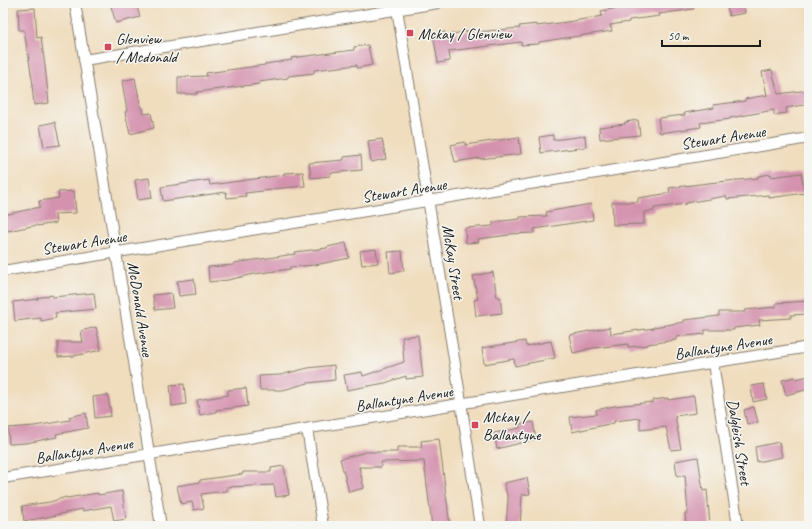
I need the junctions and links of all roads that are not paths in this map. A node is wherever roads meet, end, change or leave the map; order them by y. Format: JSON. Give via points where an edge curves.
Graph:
{"nodes":[{"id":1,"x":75,"y":3,"type":"edge"},
{"id":2,"x":438,"y":3,"type":"edge"},
{"id":3,"x":396,"y":6,"type":"edge"},
{"id":4,"x":84,"y":60,"type":"junction"},
{"id":5,"x":809,"y":138,"type":"edge"},
{"id":6,"x":428,"y":201,"type":"junction"},
{"id":7,"x":116,"y":252,"type":"junction"},
{"id":8,"x":3,"y":271,"type":"edge"},
{"id":9,"x":809,"y":347,"type":"edge"},
{"id":10,"x":713,"y":363,"type":"junction"},
{"id":11,"x":461,"y":404,"type":"junction"},
{"id":12,"x":307,"y":429,"type":"junction"},
{"id":13,"x":149,"y":454,"type":"junction"},
{"id":14,"x":3,"y":478,"type":"edge"},
{"id":15,"x":161,"y":526,"type":"edge"},
{"id":16,"x":322,"y":526,"type":"edge"},
{"id":17,"x":480,"y":526,"type":"edge"},
{"id":18,"x":738,"y":526,"type":"edge"}],
"edges":[{"from":1,"to":4,"type":"street","name":"McDonald Avenue"},
{"from":2,"to":3,"type":"street"},
{"from":3,"to":4,"type":"street"},
{"from":3,"to":6,"type":"street","name":"McKay Street"},
{"from":4,"to":7,"type":"street","name":"McDonald Avenue"},
{"from":5,"to":6,"type":"street","name":"Stewart Avenue"},
{"from":6,"to":7,"type":"street","name":"Stewart Avenue"},
{"from":6,"to":11,"type":"street","name":"McKay Street"},
{"from":7,"to":8,"type":"street","name":"Stewart Avenue"},
{"from":7,"to":13,"type":"street","name":"McDonald Avenue"},
{"from":9,"to":10,"type":"street","name":"Ballantyne Avenue"},
{"from":10,"to":11,"type":"street","name":"Ballantyne Avenue"},
{"from":10,"to":18,"type":"street","name":"Dalgleish Street"},
{"from":11,"to":12,"type":"street","name":"Ballantyne Avenue"},
{"from":11,"to":17,"type":"street","name":"McKay Street"},
{"from":12,"to":13,"type":"street","name":"Ballantyne Avenue"},
{"from":12,"to":16,"type":"street"},
{"from":13,"to":14,"type":"street","name":"Ballantyne Avenue"},
{"from":13,"to":15,"type":"street","name":"McDonald Avenue"}]}
